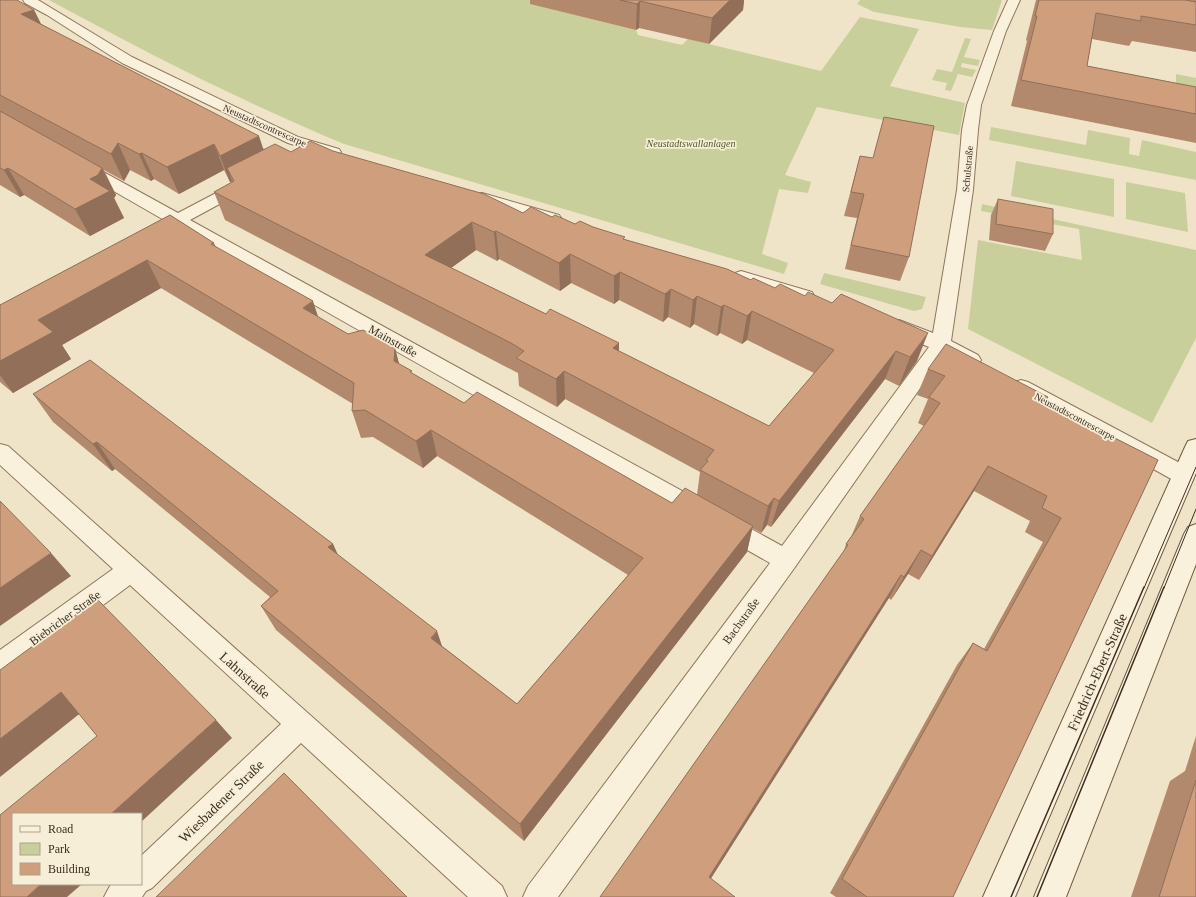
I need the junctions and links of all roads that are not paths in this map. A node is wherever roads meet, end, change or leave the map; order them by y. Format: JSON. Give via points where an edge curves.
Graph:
{"nodes":[{"id":1,"x":29,"y":0,"type":"edge"},
{"id":2,"x":1014,"y":0,"type":"edge"},
{"id":3,"x":314,"y":147,"type":"junction"},
{"id":4,"x":296,"y":156,"type":"edge"},
{"id":5,"x":348,"y":157,"type":"edge"},
{"id":6,"x":70,"y":160,"type":"edge"},
{"id":7,"x":257,"y":178,"type":"edge"},
{"id":8,"x":470,"y":194,"type":"edge"},
{"id":9,"x":177,"y":220,"type":"junction"},
{"id":10,"x":569,"y":224,"type":"edge"},
{"id":11,"x":150,"y":235,"type":"edge"},
{"id":12,"x":721,"y":271,"type":"edge"},
{"id":13,"x":823,"y":302,"type":"edge"},
{"id":14,"x":886,"y":322,"type":"edge"},
{"id":15,"x":941,"y":344,"type":"junction"},
{"id":16,"x":1196,"y":447,"type":"edge"},
{"id":17,"x":0,"y":452,"type":"edge"},
{"id":18,"x":1183,"y":474,"type":"junction"},
{"id":19,"x":1196,"y":534,"type":"edge"},
{"id":20,"x":786,"y":560,"type":"junction"},
{"id":21,"x":130,"y":571,"type":"junction"},
{"id":22,"x":0,"y":666,"type":"edge"},
{"id":23,"x":300,"y":725,"type":"junction"},
{"id":24,"x":142,"y":876,"type":"edge"},
{"id":25,"x":132,"y":885,"type":"edge"},
{"id":26,"x":120,"y":897,"type":"edge"},
{"id":27,"x":490,"y":897,"type":"edge"},
{"id":28,"x":539,"y":897,"type":"edge"},
{"id":29,"x":999,"y":897,"type":"edge"},
{"id":30,"x":1050,"y":897,"type":"edge"}],
"edges":[{"from":1,"to":3,"type":"street","name":"Neustadtscontrescarpe","via":[[126,60],[293,140]]},
{"from":2,"to":15,"type":"street","name":"Schulstraße","via":[[1000,31],[974,105],[966,190]]},
{"from":3,"to":4,"type":"street"},
{"from":3,"to":5,"type":"street","name":"Neustadtscontrescarpe"},
{"from":6,"to":9,"type":"street","name":"Mainstraße"},
{"from":7,"to":9,"type":"street"},
{"from":8,"to":10,"type":"street"},
{"from":9,"to":11,"type":"street"},
{"from":9,"to":20,"type":"street","name":"Mainstraße"},
{"from":12,"to":13,"type":"street"},
{"from":14,"to":15,"type":"street","name":"Neustadtscontrescarpe"},
{"from":15,"to":18,"type":"street","name":"Neustadtscontrescarpe"},
{"from":15,"to":20,"type":"street","name":"Bachstraße"},
{"from":16,"to":18,"type":"street","name":"Friedrich-Ebert-Straße"},
{"from":17,"to":21,"type":"street","name":"Lahnstraße"},
{"from":18,"to":29,"type":"street","name":"Friedrich-Ebert-Straße"},
{"from":19,"to":30,"type":"street"},
{"from":20,"to":28,"type":"street","name":"Bachstraße"},
{"from":21,"to":22,"type":"street","name":"Biebricher Straße"},
{"from":21,"to":23,"type":"street","name":"Lahnstraße"},
{"from":23,"to":24,"type":"street","name":"Wiesbadener Straße"},
{"from":23,"to":27,"type":"street","name":"Lahnstraße"},
{"from":25,"to":26,"type":"street"}]}
